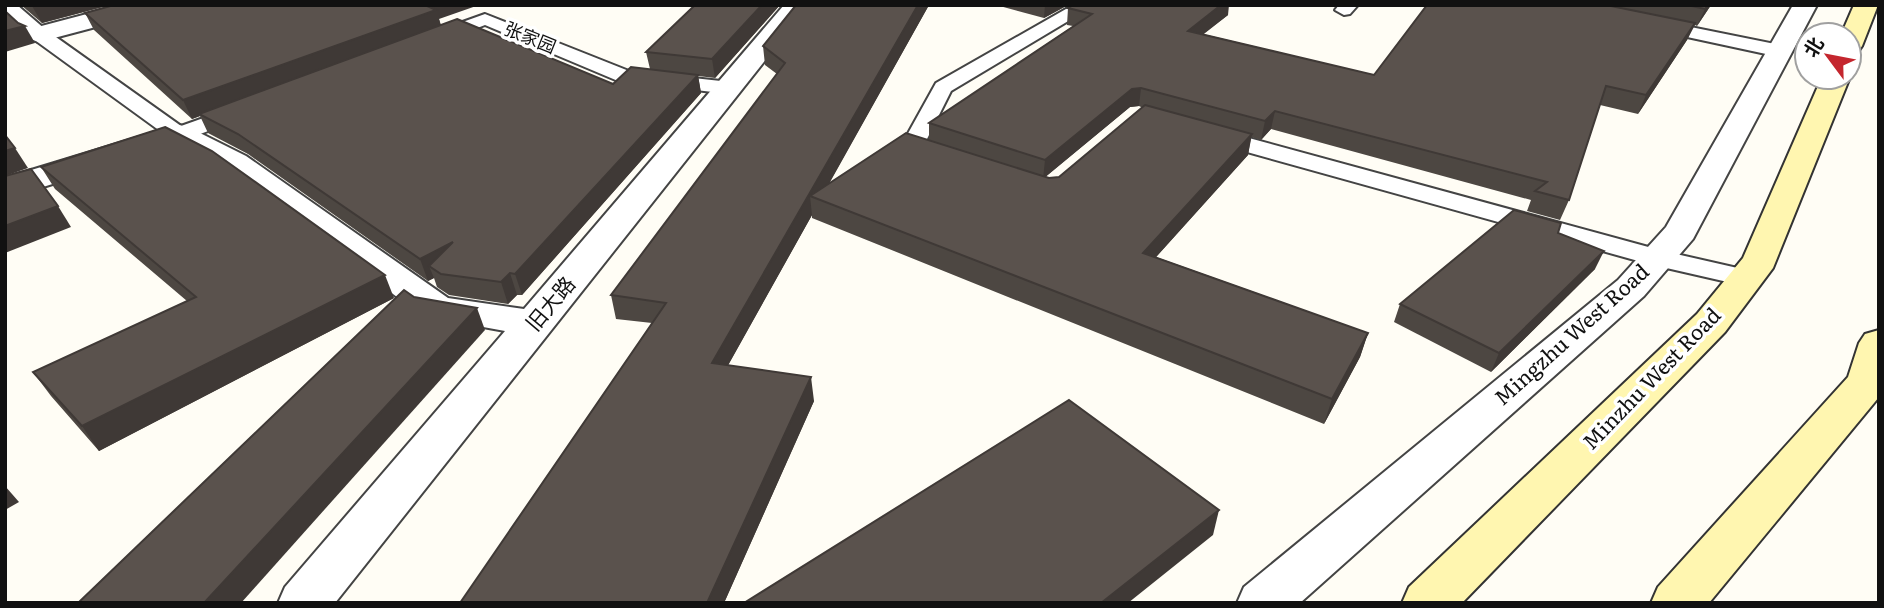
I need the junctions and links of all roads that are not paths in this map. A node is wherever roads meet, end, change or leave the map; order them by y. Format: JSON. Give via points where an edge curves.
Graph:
{"nodes":[{"id":1,"x":6,"y":5,"type":"edge"},
{"id":2,"x":151,"y":5,"type":"edge"},
{"id":3,"x":797,"y":5,"type":"edge"},
{"id":4,"x":1086,"y":5,"type":"edge"},
{"id":5,"x":1805,"y":5,"type":"edge"},
{"id":6,"x":1637,"y":21,"type":"edge"},
{"id":7,"x":39,"y":34,"type":"junction"},
{"id":8,"x":422,"y":43,"type":"edge"},
{"id":9,"x":1780,"y":51,"type":"junction"},
{"id":10,"x":730,"y":88,"type":"junction"},
{"id":11,"x":1830,"y":91,"type":"edge"},
{"id":12,"x":256,"y":105,"type":"edge"},
{"id":13,"x":1192,"y":130,"type":"edge"},
{"id":14,"x":179,"y":134,"type":"junction"},
{"id":15,"x":961,"y":163,"type":"edge"},
{"id":16,"x":5,"y":189,"type":"edge"},
{"id":17,"x":1658,"y":258,"type":"junction"},
{"id":18,"x":1745,"y":278,"type":"junction"},
{"id":19,"x":536,"y":323,"type":"junction"},
{"id":20,"x":1875,"y":371,"type":"edge"},
{"id":21,"x":304,"y":603,"type":"edge"},
{"id":22,"x":1263,"y":603,"type":"edge"},
{"id":23,"x":1428,"y":603,"type":"edge"},
{"id":24,"x":1677,"y":603,"type":"edge"}],
"edges":[{"from":1,"to":7,"type":"lane"},
{"from":2,"to":7,"type":"street"},
{"from":3,"to":10,"type":"street","name":"旧大路"},
{"from":4,"to":15,"type":"lane","via":[[943,87],[912,146]]},
{"from":5,"to":9,"type":"street","name":"Mingzhu West Road"},
{"from":6,"to":9,"type":"lane"},
{"from":7,"to":14,"type":"lane"},
{"from":8,"to":10,"type":"lane","name":"张家园","via":[[485,19],[625,77]]},
{"from":9,"to":17,"type":"street","name":"Mingzhu West Road","via":[[1681,232]]},
{"from":10,"to":19,"type":"street","name":"旧大路"},
{"from":11,"to":18,"type":"main road","name":"Minzhu West Road","via":[[1759,260]]},
{"from":12,"to":14,"type":"lane"},
{"from":13,"to":17,"type":"lane"},
{"from":14,"to":16,"type":"street"},
{"from":14,"to":19,"type":"street","via":[[235,163],[438,308]]},
{"from":17,"to":18,"type":"lane"},
{"from":17,"to":22,"type":"street","name":"Mingzhu West Road","via":[[1631,288]]},
{"from":18,"to":23,"type":"main road","name":"Minzhu West Road","via":[[1710,323]]},
{"from":19,"to":21,"type":"street","name":"旧大路"},
{"from":20,"to":24,"type":"main road"}]}
